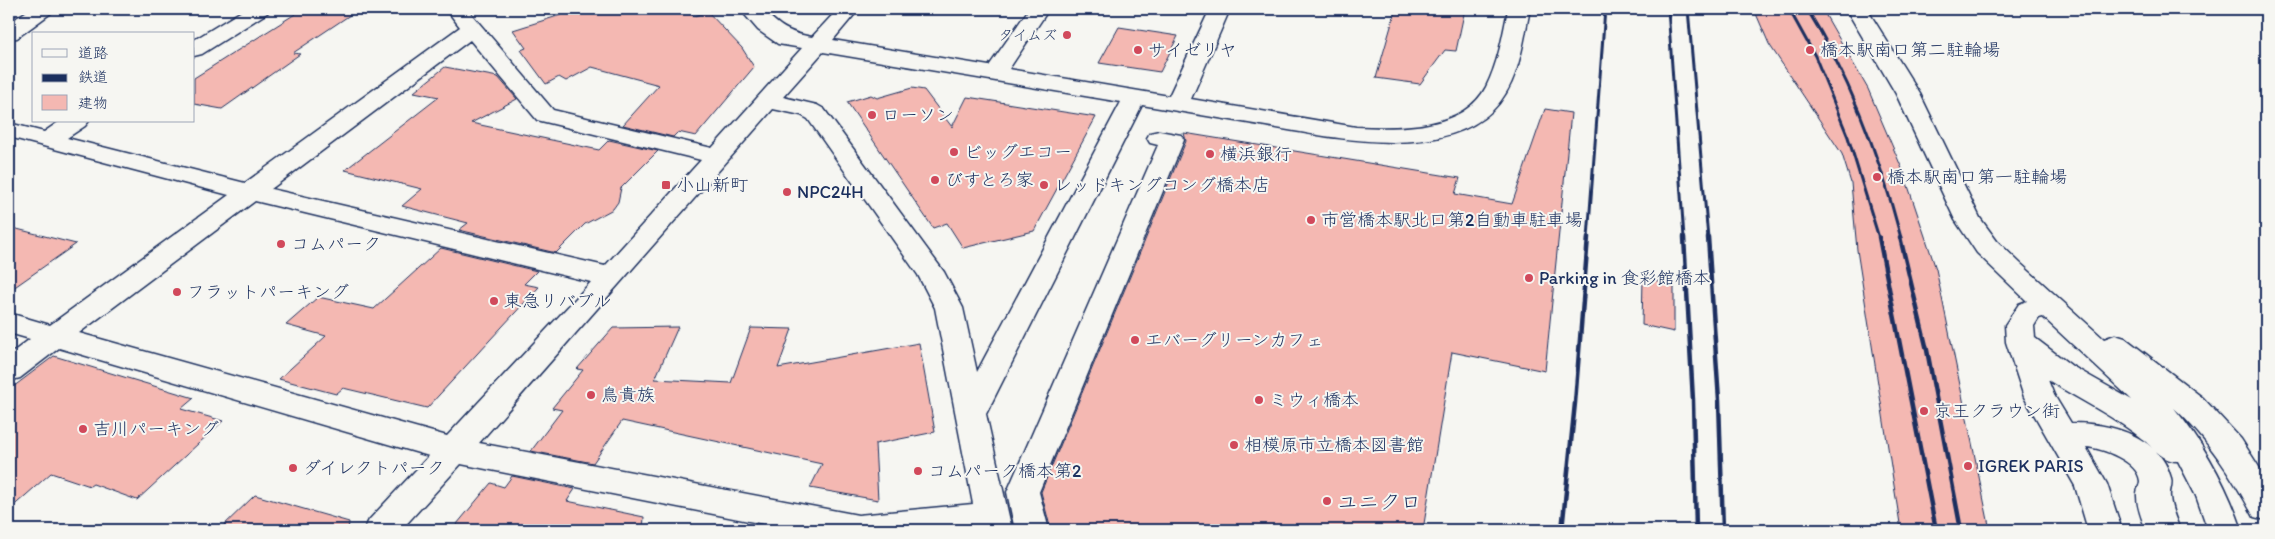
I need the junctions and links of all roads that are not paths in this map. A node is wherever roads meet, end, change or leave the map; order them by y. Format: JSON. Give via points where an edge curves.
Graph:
{"nodes":[{"id":1,"x":44,"y":9,"type":"edge"},
{"id":2,"x":260,"y":9,"type":"edge"},
{"id":3,"x":750,"y":9,"type":"edge"},
{"id":4,"x":849,"y":9,"type":"edge"},
{"id":5,"x":1039,"y":9,"type":"edge"},
{"id":6,"x":1220,"y":9,"type":"edge"},
{"id":7,"x":1519,"y":9,"type":"edge"},
{"id":8,"x":1856,"y":9,"type":"edge"},
{"id":9,"x":464,"y":18,"type":"edge"},
{"id":10,"x":9,"y":33,"type":"edge"},
{"id":11,"x":818,"y":45,"type":"junction"},
{"id":12,"x":195,"y":49,"type":"edge"},
{"id":13,"x":995,"y":74,"type":"junction"},
{"id":14,"x":1136,"y":97,"type":"junction"},
{"id":15,"x":768,"y":101,"type":"junction"},
{"id":16,"x":1176,"y":104,"type":"junction"},
{"id":17,"x":75,"y":122,"type":"edge"},
{"id":18,"x":9,"y":130,"type":"edge"},
{"id":19,"x":1158,"y":138,"type":"dead end"},
{"id":20,"x":47,"y":140,"type":"junction"},
{"id":21,"x":717,"y":157,"type":"junction"},
{"id":22,"x":250,"y":192,"type":"junction"},
{"id":23,"x":611,"y":277,"type":"junction"},
{"id":24,"x":2048,"y":304,"type":"junction"},
{"id":25,"x":9,"y":323,"type":"edge"},
{"id":26,"x":55,"y":336,"type":"junction"},
{"id":27,"x":2021,"y":342,"type":"junction"},
{"id":28,"x":9,"y":370,"type":"edge"},
{"id":29,"x":971,"y":414,"type":"junction"},
{"id":30,"x":2062,"y":435,"type":"junction"},
{"id":31,"x":454,"y":449,"type":"junction"},
{"id":32,"x":2204,"y":479,"type":"junction"},
{"id":33,"x":2266,"y":506,"type":"edge"},
{"id":34,"x":994,"y":523,"type":"edge"},
{"id":35,"x":381,"y":530,"type":"edge"},
{"id":36,"x":1032,"y":530,"type":"edge"},
{"id":37,"x":2105,"y":530,"type":"edge"},
{"id":38,"x":2163,"y":530,"type":"edge"},
{"id":39,"x":2225,"y":530,"type":"edge"}],
"edges":[{"from":1,"to":10,"type":"street"},
{"from":2,"to":12,"type":"street"},
{"from":3,"to":11,"type":"street","via":[[786,39]]},
{"from":4,"to":11,"type":"street"},
{"from":5,"to":13,"type":"street"},
{"from":6,"to":16,"type":"street"},
{"from":7,"to":16,"type":"street","via":[[1507,62],[1488,102],[1476,112],[1440,128],[1406,134],[1356,134]]},
{"from":8,"to":24,"type":"street","via":[[1908,94],[1968,220],[1987,247]]},
{"from":9,"to":21,"type":"street","via":[[545,114]]},
{"from":9,"to":22,"type":"street"},
{"from":11,"to":13,"type":"street"},
{"from":11,"to":15,"type":"street"},
{"from":13,"to":14,"type":"street"},
{"from":14,"to":16,"type":"street"},
{"from":14,"to":29,"type":"street"},
{"from":15,"to":21,"type":"street"},
{"from":15,"to":29,"type":"street","via":[[816,114],[930,272],[949,308]]},
{"from":17,"to":20,"type":"street"},
{"from":18,"to":20,"type":"street"},
{"from":19,"to":36,"type":"street","via":[[1172,140],[1023,492]]},
{"from":20,"to":22,"type":"street"},
{"from":21,"to":23,"type":"street"},
{"from":22,"to":23,"type":"street"},
{"from":22,"to":26,"type":"street"},
{"from":23,"to":31,"type":"street"},
{"from":24,"to":27,"type":"street","via":[[2029,311],[2019,325]]},
{"from":24,"to":32,"type":"street","via":[[2146,395],[2174,430]]},
{"from":24,"to":33,"type":"street","via":[[2109,340],[2168,384],[2215,429],[2246,470]]},
{"from":25,"to":26,"type":"street"},
{"from":26,"to":28,"type":"street"},
{"from":26,"to":31,"type":"street"},
{"from":27,"to":30,"type":"street","via":[[2039,397]]},
{"from":27,"to":32,"type":"street","via":[[2058,373],[2132,415],[2184,456]]},
{"from":29,"to":34,"type":"street"},
{"from":30,"to":37,"type":"street","via":[[2091,484]]},
{"from":30,"to":38,"type":"street","via":[[2100,436],[2118,441],[2136,453],[2150,467],[2156,482],[2154,503]]},
{"from":31,"to":34,"type":"street","via":[[858,529]]},
{"from":31,"to":35,"type":"street"},
{"from":32,"to":39,"type":"street"}]}
